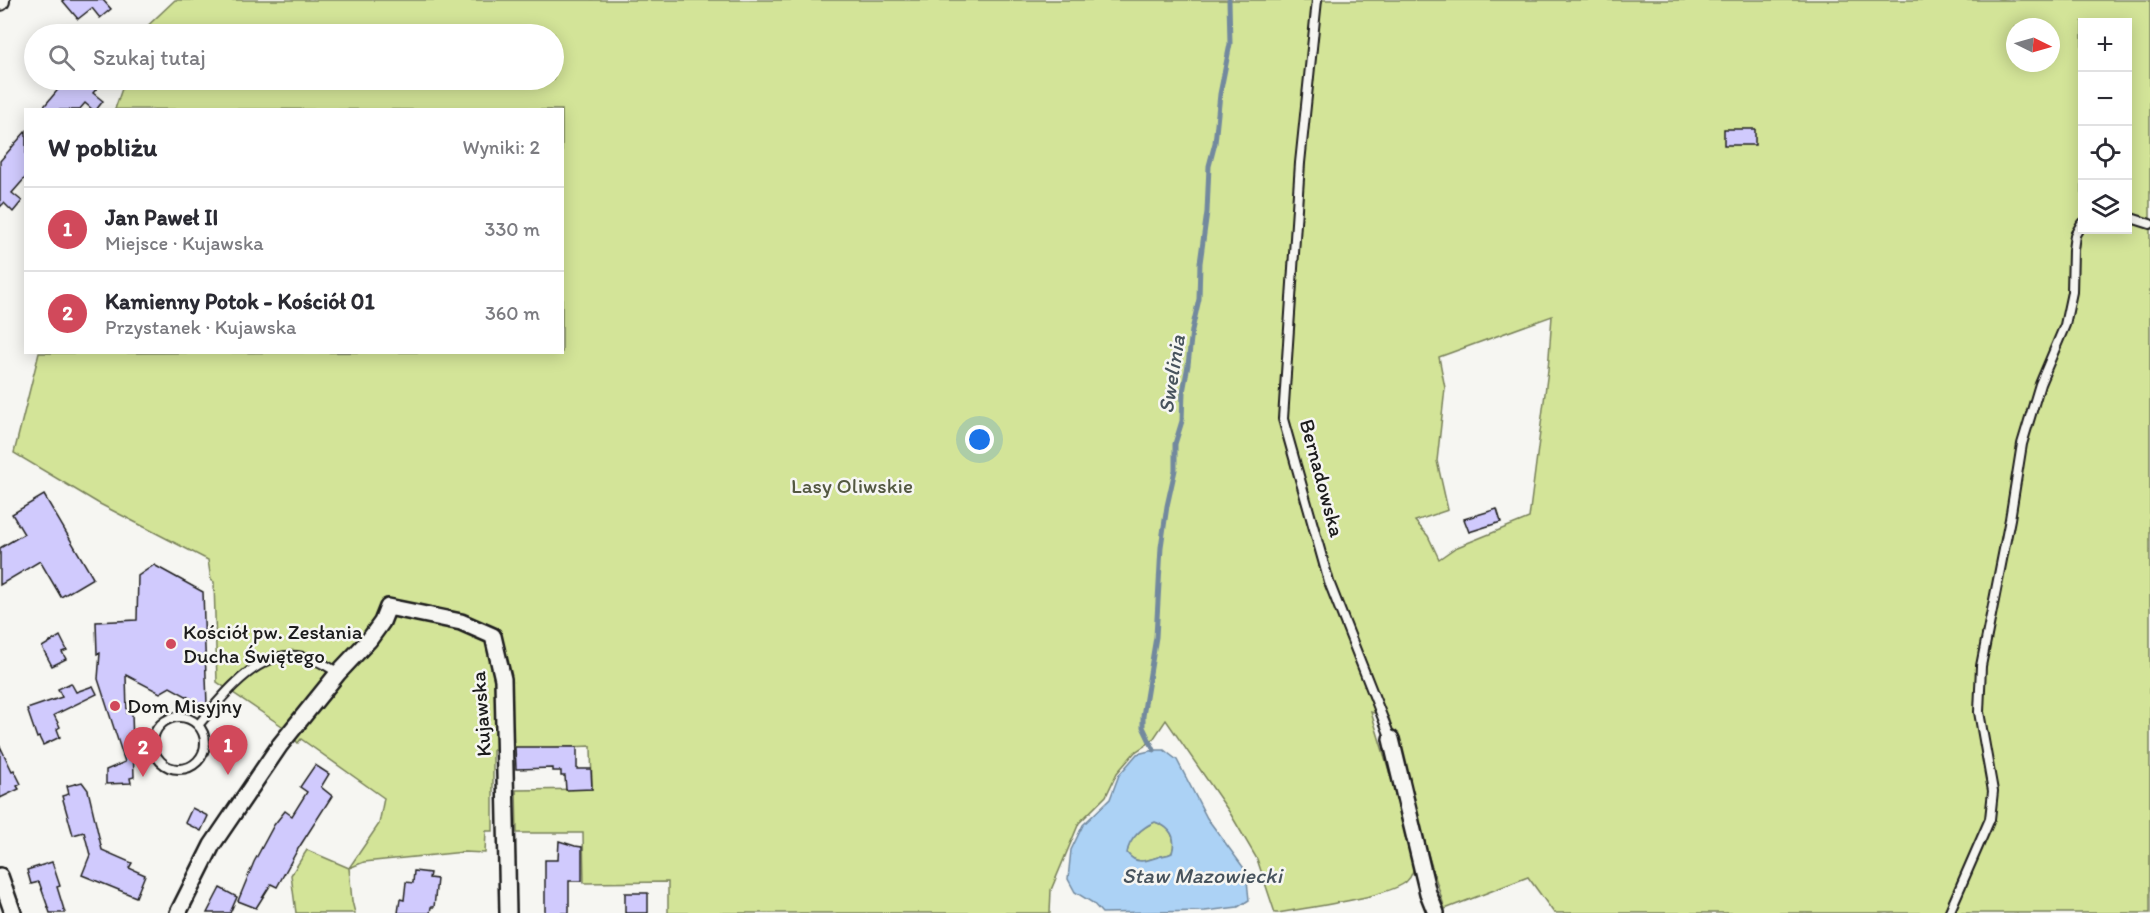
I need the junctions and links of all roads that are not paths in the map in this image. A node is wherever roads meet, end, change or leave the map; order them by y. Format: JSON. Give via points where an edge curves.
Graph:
{"nodes":[{"id":1,"x":1317,"y":0,"type":"edge"},
{"id":2,"x":2132,"y":219,"type":"edge"},
{"id":3,"x":2150,"y":224,"type":"edge"},
{"id":4,"x":2078,"y":230,"type":"edge"},
{"id":5,"x":338,"y":673,"type":"junction"},
{"id":6,"x":198,"y":724,"type":"junction"},
{"id":7,"x":1391,"y":739,"type":"joint"},
{"id":8,"x":0,"y":876,"type":"edge"},
{"id":9,"x":13,"y":913,"type":"edge"},
{"id":10,"x":177,"y":913,"type":"edge"},
{"id":11,"x":508,"y":913,"type":"edge"},
{"id":12,"x":1436,"y":913,"type":"edge"},
{"id":13,"x":1949,"y":913,"type":"edge"}],
"edges":[{"from":1,"to":7,"type":"lane","name":"Bernadowska","via":[[1300,163],[1283,419],[1329,582]]},
{"from":2,"to":3,"type":"lane"},
{"from":4,"to":13,"type":"lane","via":[[2065,326],[2040,384],[2022,444],[1981,666],[1979,712],[1993,791],[1990,819]]},
{"from":5,"to":6,"type":"lane","via":[[310,657],[276,656],[229,690]]},
{"from":5,"to":10,"type":"street","name":"Kujawska","via":[[280,745],[212,845]]},
{"from":5,"to":11,"type":"street","name":"Kujawska","via":[[374,633],[387,607],[461,622],[493,636],[503,679]]},
{"from":6,"to":6,"type":"lane","via":[[184,717],[168,718],[161,723],[153,738],[161,763],[178,770],[195,765],[206,741]]},
{"from":7,"to":12,"type":"street","name":"Bernadowska"},
{"from":8,"to":9,"type":"street"}]}
